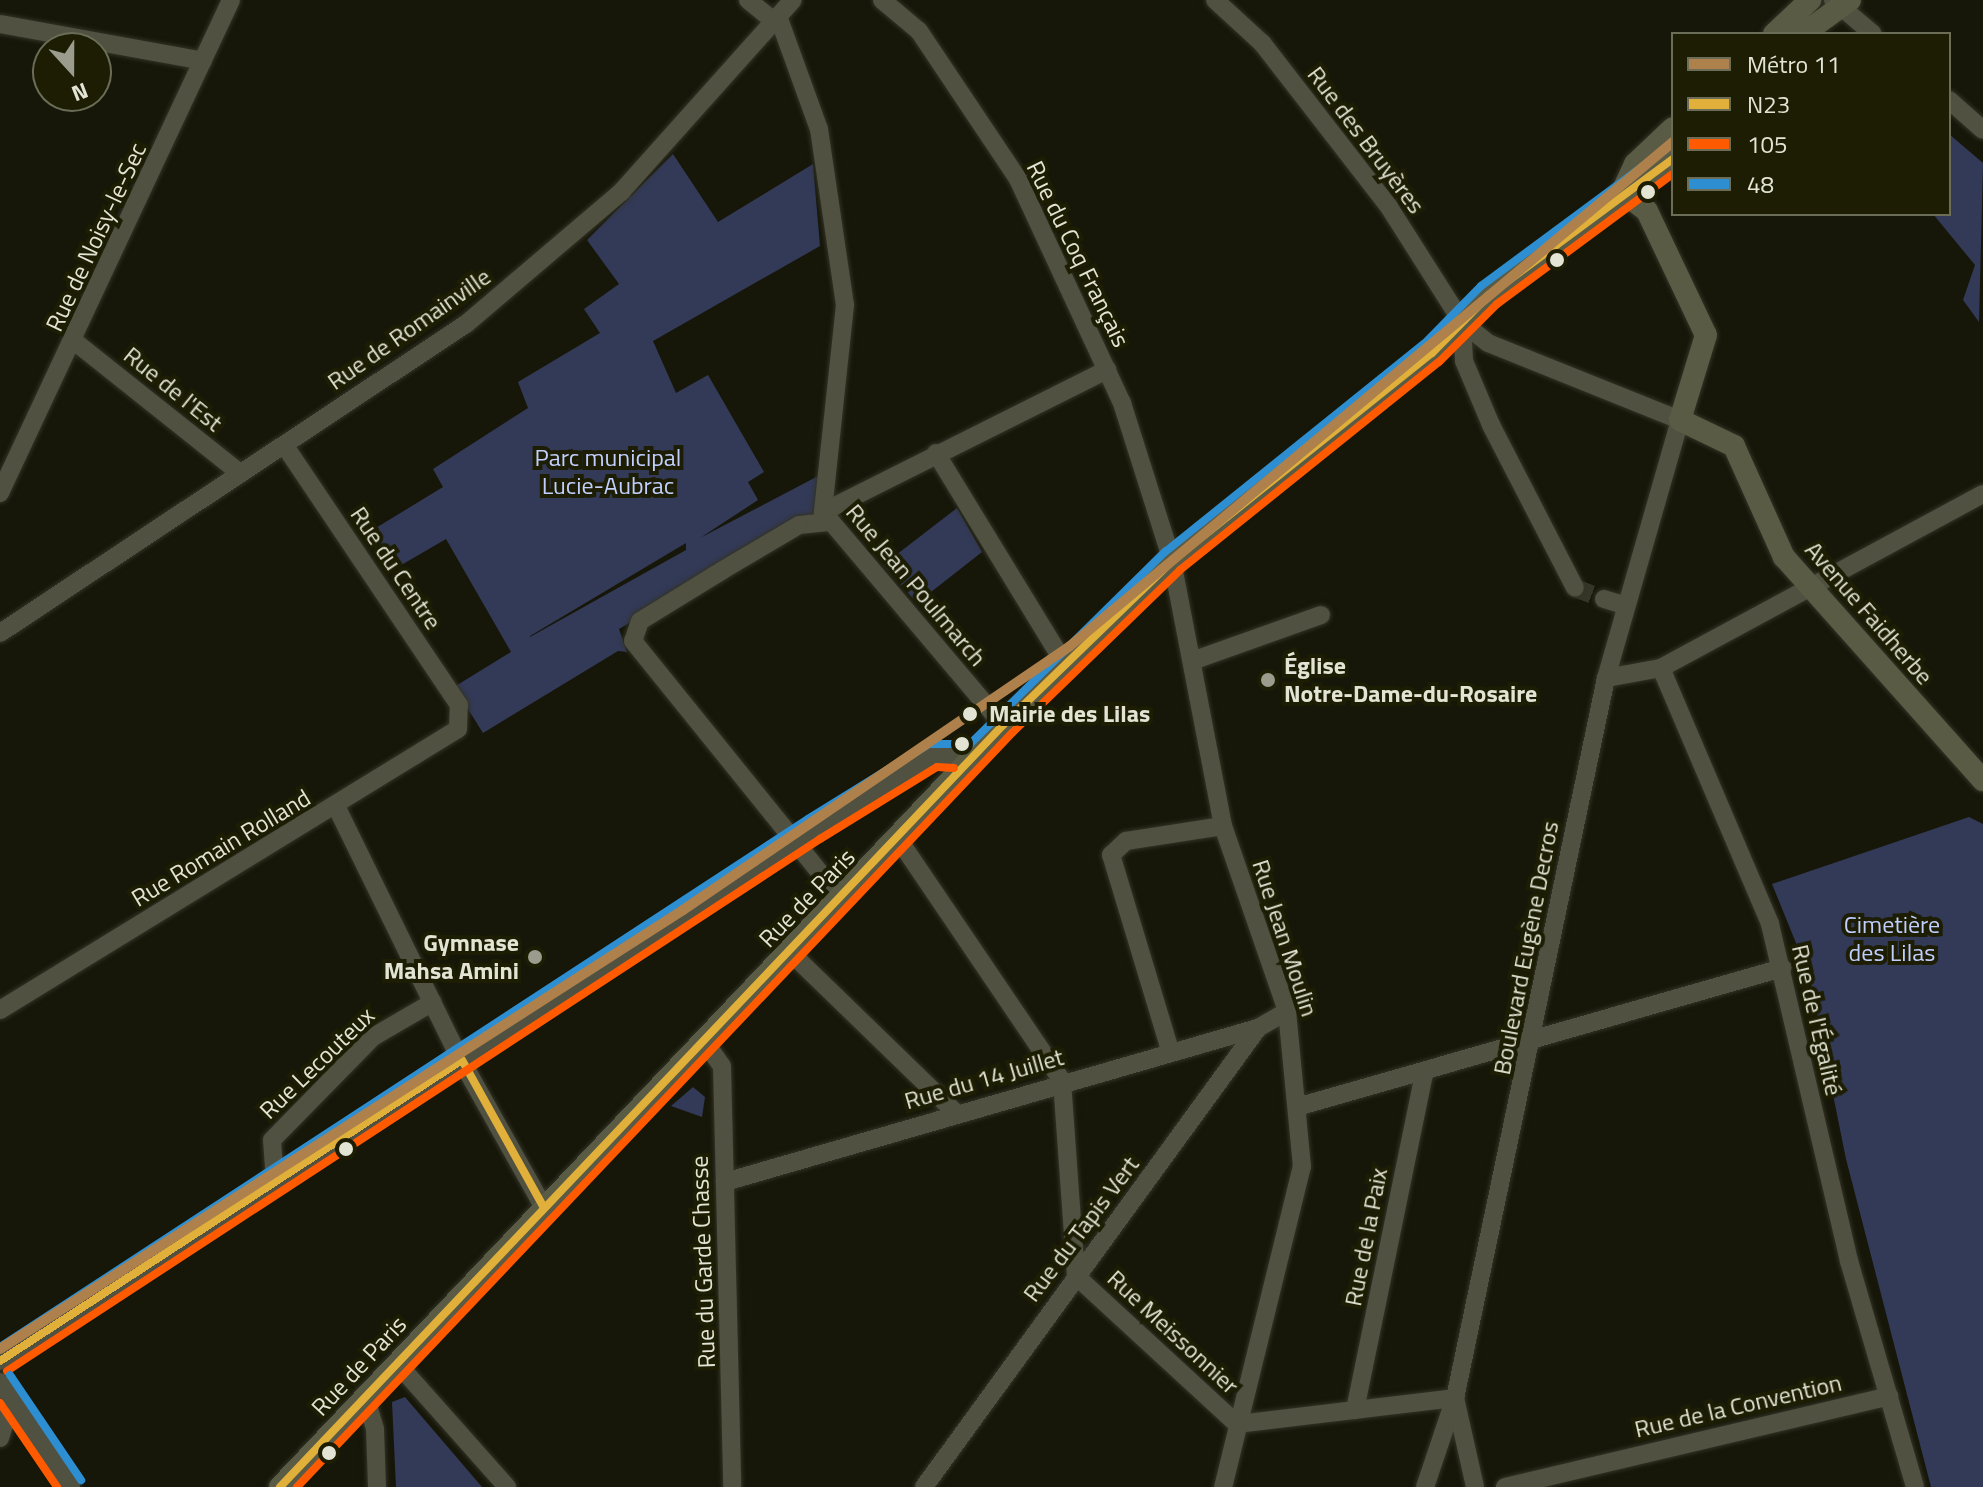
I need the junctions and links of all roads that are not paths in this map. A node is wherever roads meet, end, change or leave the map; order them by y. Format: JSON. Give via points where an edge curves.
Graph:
{"nodes":[{"id":1,"x":231,"y":0,"type":"edge"},
{"id":2,"x":748,"y":0,"type":"edge"},
{"id":3,"x":793,"y":0,"type":"edge"},
{"id":4,"x":882,"y":0,"type":"edge"},
{"id":5,"x":1215,"y":0,"type":"edge"},
{"id":6,"x":1810,"y":0,"type":"edge"},
{"id":7,"x":1841,"y":2,"type":"edge"},
{"id":8,"x":776,"y":18,"type":"junction"},
{"id":9,"x":0,"y":24,"type":"edge"},
{"id":10,"x":1776,"y":32,"type":"edge"},
{"id":11,"x":1805,"y":32,"type":"edge"},
{"id":12,"x":1871,"y":32,"type":"edge"},
{"id":13,"x":203,"y":61,"type":"junction"},
{"id":14,"x":1951,"y":102,"type":"edge"},
{"id":15,"x":1671,"y":130,"type":"edge"},
{"id":16,"x":1983,"y":130,"type":"edge"},
{"id":17,"x":1671,"y":161,"type":"edge"},
{"id":18,"x":1622,"y":192,"type":"junction"},
{"id":19,"x":1462,"y":322,"type":"junction"},
{"id":20,"x":74,"y":341,"type":"junction"},
{"id":21,"x":1107,"y":370,"type":"junction"},
{"id":22,"x":1680,"y":420,"type":"junction"},
{"id":23,"x":284,"y":445,"type":"junction"},
{"id":24,"x":936,"y":453,"type":"junction"},
{"id":25,"x":241,"y":474,"type":"junction"},
{"id":26,"x":0,"y":493,"type":"edge"},
{"id":27,"x":1983,"y":494,"type":"edge"},
{"id":28,"x":826,"y":517,"type":"junction"},
{"id":29,"x":1172,"y":561,"type":"junction"},
{"id":30,"x":1806,"y":584,"type":"junction"},
{"id":31,"x":1575,"y":588,"type":"tunnel mouth"},
{"id":32,"x":1604,"y":599,"type":"tunnel mouth"},
{"id":33,"x":1624,"y":605,"type":"junction"},
{"id":34,"x":1321,"y":615,"type":"dead end"},
{"id":35,"x":0,"y":633,"type":"edge"},
{"id":36,"x":1192,"y":661,"type":"junction"},
{"id":37,"x":1065,"y":664,"type":"junction"},
{"id":38,"x":1661,"y":668,"type":"junction"},
{"id":39,"x":1606,"y":678,"type":"junction"},
{"id":40,"x":461,"y":721,"type":"joint"},
{"id":41,"x":1003,"y":725,"type":"junction"},
{"id":42,"x":975,"y":756,"type":"junction"},
{"id":43,"x":1983,"y":780,"type":"edge"},
{"id":44,"x":336,"y":806,"type":"junction"},
{"id":45,"x":1223,"y":826,"type":"junction"},
{"id":46,"x":899,"y":840,"type":"junction"},
{"id":47,"x":794,"y":842,"type":"junction"},
{"id":48,"x":842,"y":900,"type":"junction"},
{"id":49,"x":791,"y":953,"type":"junction"},
{"id":50,"x":1782,"y":968,"type":"junction"},
{"id":51,"x":433,"y":1002,"type":"junction"},
{"id":52,"x":0,"y":1010,"type":"edge"},
{"id":53,"x":1287,"y":1011,"type":"junction"},
{"id":54,"x":1258,"y":1028,"type":"junction"},
{"id":55,"x":1534,"y":1041,"type":"junction"},
{"id":56,"x":705,"y":1042,"type":"junction"},
{"id":57,"x":1170,"y":1050,"type":"junction"},
{"id":58,"x":462,"y":1060,"type":"junction"},
{"id":59,"x":1424,"y":1073,"type":"junction"},
{"id":60,"x":1062,"y":1081,"type":"junction"},
{"id":61,"x":1297,"y":1107,"type":"junction"},
{"id":62,"x":955,"y":1112,"type":"junction"},
{"id":63,"x":275,"y":1181,"type":"junction"},
{"id":64,"x":725,"y":1182,"type":"junction"},
{"id":65,"x":544,"y":1208,"type":"junction"},
{"id":66,"x":1076,"y":1276,"type":"junction"},
{"id":67,"x":0,"y":1361,"type":"edge"},
{"id":68,"x":397,"y":1363,"type":"junction"},
{"id":69,"x":0,"y":1382,"type":"edge"},
{"id":70,"x":365,"y":1396,"type":"junction"},
{"id":71,"x":1889,"y":1396,"type":"junction"},
{"id":72,"x":1455,"y":1398,"type":"junction"},
{"id":73,"x":11,"y":1403,"type":"junction"},
{"id":74,"x":1355,"y":1410,"type":"junction"},
{"id":75,"x":1237,"y":1424,"type":"junction"},
{"id":76,"x":0,"y":1438,"type":"edge"},
{"id":77,"x":71,"y":1487,"type":"edge"},
{"id":78,"x":280,"y":1487,"type":"edge"},
{"id":79,"x":377,"y":1487,"type":"edge"},
{"id":80,"x":507,"y":1487,"type":"edge"},
{"id":81,"x":732,"y":1487,"type":"edge"},
{"id":82,"x":924,"y":1487,"type":"edge"},
{"id":83,"x":1223,"y":1487,"type":"edge"},
{"id":84,"x":1425,"y":1487,"type":"edge"},
{"id":85,"x":1475,"y":1487,"type":"edge"},
{"id":86,"x":1505,"y":1487,"type":"edge"},
{"id":87,"x":1915,"y":1487,"type":"edge"}],
"edges":[{"from":1,"to":13,"type":"street","name":"Rue de Noisy-le-Sec"},
{"from":2,"to":8,"type":"street"},
{"from":3,"to":8,"type":"street","name":"Rue de Romainville"},
{"from":4,"to":21,"type":"street","name":"Rue du Coq Français","via":[[919,31],[1018,179]]},
{"from":5,"to":19,"type":"street","name":"Rue des Bruyères","via":[[1262,43],[1369,182]]},
{"from":6,"to":10,"type":"main road"},
{"from":7,"to":11,"type":"main road"},
{"from":7,"to":12,"type":"street"},
{"from":8,"to":23,"type":"street","name":"Rue de Romainville","via":[[600,211],[466,324]]},
{"from":8,"to":28,"type":"street","via":[[819,129],[845,305]]},
{"from":9,"to":13,"type":"street"},
{"from":13,"to":20,"type":"street","name":"Rue de Noisy-le-Sec"},
{"from":14,"to":16,"type":"street"},
{"from":15,"to":18,"type":"main road","name":"Rue de Paris","via":[[1635,164]]},
{"from":17,"to":18,"type":"main road","name":"Rue de Paris","via":[[1650,180]]},
{"from":18,"to":19,"type":"main road","name":"Rue de Paris"},
{"from":18,"to":22,"type":"main road","via":[[1647,211],[1706,335]]},
{"from":19,"to":22,"type":"street","via":[[1488,343]]},
{"from":19,"to":29,"type":"main road","name":"Rue de Paris"},
{"from":19,"to":31,"type":"street","via":[[1464,361],[1491,425]]},
{"from":20,"to":25,"type":"street","name":"Rue de l'Est"},
{"from":20,"to":26,"type":"street","name":"Rue de Noisy-le-Sec"},
{"from":21,"to":24,"type":"street"},
{"from":21,"to":29,"type":"street","name":"Rue du Coq Français"},
{"from":22,"to":30,"type":"main road","name":"Avenue Faidherbe","via":[[1734,446],[1784,557]]},
{"from":22,"to":33,"type":"street","name":"Boulevard Eugène Decros"},
{"from":23,"to":25,"type":"street","name":"Rue de Romainville"},
{"from":23,"to":40,"type":"street","name":"Rue du Centre","via":[[459,705]]},
{"from":24,"to":28,"type":"street"},
{"from":24,"to":37,"type":"street"},
{"from":25,"to":35,"type":"street","name":"Rue de Romainville"},
{"from":27,"to":30,"type":"street"},
{"from":28,"to":41,"type":"street","name":"Rue Jean Poulmarch"},
{"from":28,"to":47,"type":"street","via":[[799,525],[633,631],[634,649]]},
{"from":29,"to":36,"type":"street","name":"Rue Jean Moulin"},
{"from":29,"to":37,"type":"main road","name":"Rue de Paris"},
{"from":30,"to":38,"type":"street","via":[[1789,604]]},
{"from":30,"to":43,"type":"main road","name":"Avenue Faidherbe"},
{"from":32,"to":33,"type":"street"},
{"from":33,"to":39,"type":"street","name":"Boulevard Eugène Decros"},
{"from":34,"to":36,"type":"street"},
{"from":36,"to":45,"type":"street","name":"Rue Jean Moulin"},
{"from":37,"to":41,"type":"main road","name":"Rue de Paris"},
{"from":38,"to":39,"type":"street"},
{"from":38,"to":50,"type":"street","name":"Rue de l'Égalité"},
{"from":39,"to":55,"type":"street","name":"Boulevard Eugène Decros"},
{"from":40,"to":44,"type":"street","name":"Rue Romain Rolland","via":[[450,737]]},
{"from":41,"to":42,"type":"main road","name":"Rue de Paris"},
{"from":42,"to":46,"type":"main road","name":"Rue de Paris"},
{"from":42,"to":47,"type":"street","via":[[934,755]]},
{"from":44,"to":51,"type":"street"},
{"from":44,"to":52,"type":"street","name":"Rue Romain Rolland"},
{"from":45,"to":53,"type":"street","name":"Rue Jean Moulin"},
{"from":45,"to":57,"type":"street","via":[[1126,841],[1111,855]]},
{"from":46,"to":48,"type":"main road","name":"Rue de Paris"},
{"from":46,"to":60,"type":"street"},
{"from":47,"to":48,"type":"street"},
{"from":47,"to":58,"type":"street"},
{"from":48,"to":49,"type":"main road","name":"Rue de Paris"},
{"from":49,"to":56,"type":"main road","name":"Rue de Paris"},
{"from":49,"to":62,"type":"street"},
{"from":50,"to":55,"type":"street"},
{"from":50,"to":71,"type":"street","name":"Rue de l'Égalité","via":[[1820,1147]]},
{"from":51,"to":58,"type":"street"},
{"from":51,"to":63,"type":"street","name":"Rue Lecouteux","via":[[373,1037],[272,1140]]},
{"from":53,"to":54,"type":"street","name":"Rue du Tapis Vert"},
{"from":53,"to":61,"type":"street","name":"Rue Jean Moulin"},
{"from":54,"to":57,"type":"street","name":"Rue du 14 Juillet"},
{"from":54,"to":66,"type":"street","name":"Rue du Tapis Vert"},
{"from":55,"to":59,"type":"street"},
{"from":55,"to":72,"type":"street","name":"Boulevard Eugène Decros"},
{"from":56,"to":64,"type":"street","name":"Rue du Garde Chasse","via":[[722,1066]]},
{"from":56,"to":65,"type":"main road","name":"Rue de Paris"},
{"from":57,"to":60,"type":"street","name":"Rue du 14 Juillet"},
{"from":58,"to":63,"type":"street"},
{"from":58,"to":65,"type":"street"},
{"from":59,"to":61,"type":"street"},
{"from":59,"to":74,"type":"street","name":"Rue de la Paix"},
{"from":60,"to":62,"type":"street","name":"Rue du 14 Juillet"},
{"from":60,"to":66,"type":"street"},
{"from":61,"to":75,"type":"street","name":"Rue Jean Moulin","via":[[1302,1166]]},
{"from":62,"to":64,"type":"street","name":"Rue du 14 Juillet"},
{"from":63,"to":67,"type":"street"},
{"from":64,"to":81,"type":"street","name":"Rue du Garde Chasse"},
{"from":65,"to":68,"type":"main road","name":"Rue de Paris"},
{"from":66,"to":75,"type":"street","name":"Rue Meissonnier"},
{"from":66,"to":82,"type":"street","name":"Rue du Tapis Vert"},
{"from":68,"to":70,"type":"main road","name":"Rue de Paris"},
{"from":68,"to":80,"type":"street"},
{"from":69,"to":73,"type":"street"},
{"from":70,"to":78,"type":"main road","name":"Rue de Paris"},
{"from":70,"to":79,"type":"street","via":[[375,1429]]},
{"from":71,"to":86,"type":"street","name":"Rue de la Convention"},
{"from":71,"to":87,"type":"street"},
{"from":72,"to":74,"type":"street"},
{"from":72,"to":84,"type":"street","name":"Boulevard Eugène Decros"},
{"from":72,"to":85,"type":"street"},
{"from":73,"to":76,"type":"street"},
{"from":73,"to":77,"type":"street"},
{"from":74,"to":75,"type":"street"},
{"from":75,"to":83,"type":"street","name":"Rue Jean Moulin"}]}
